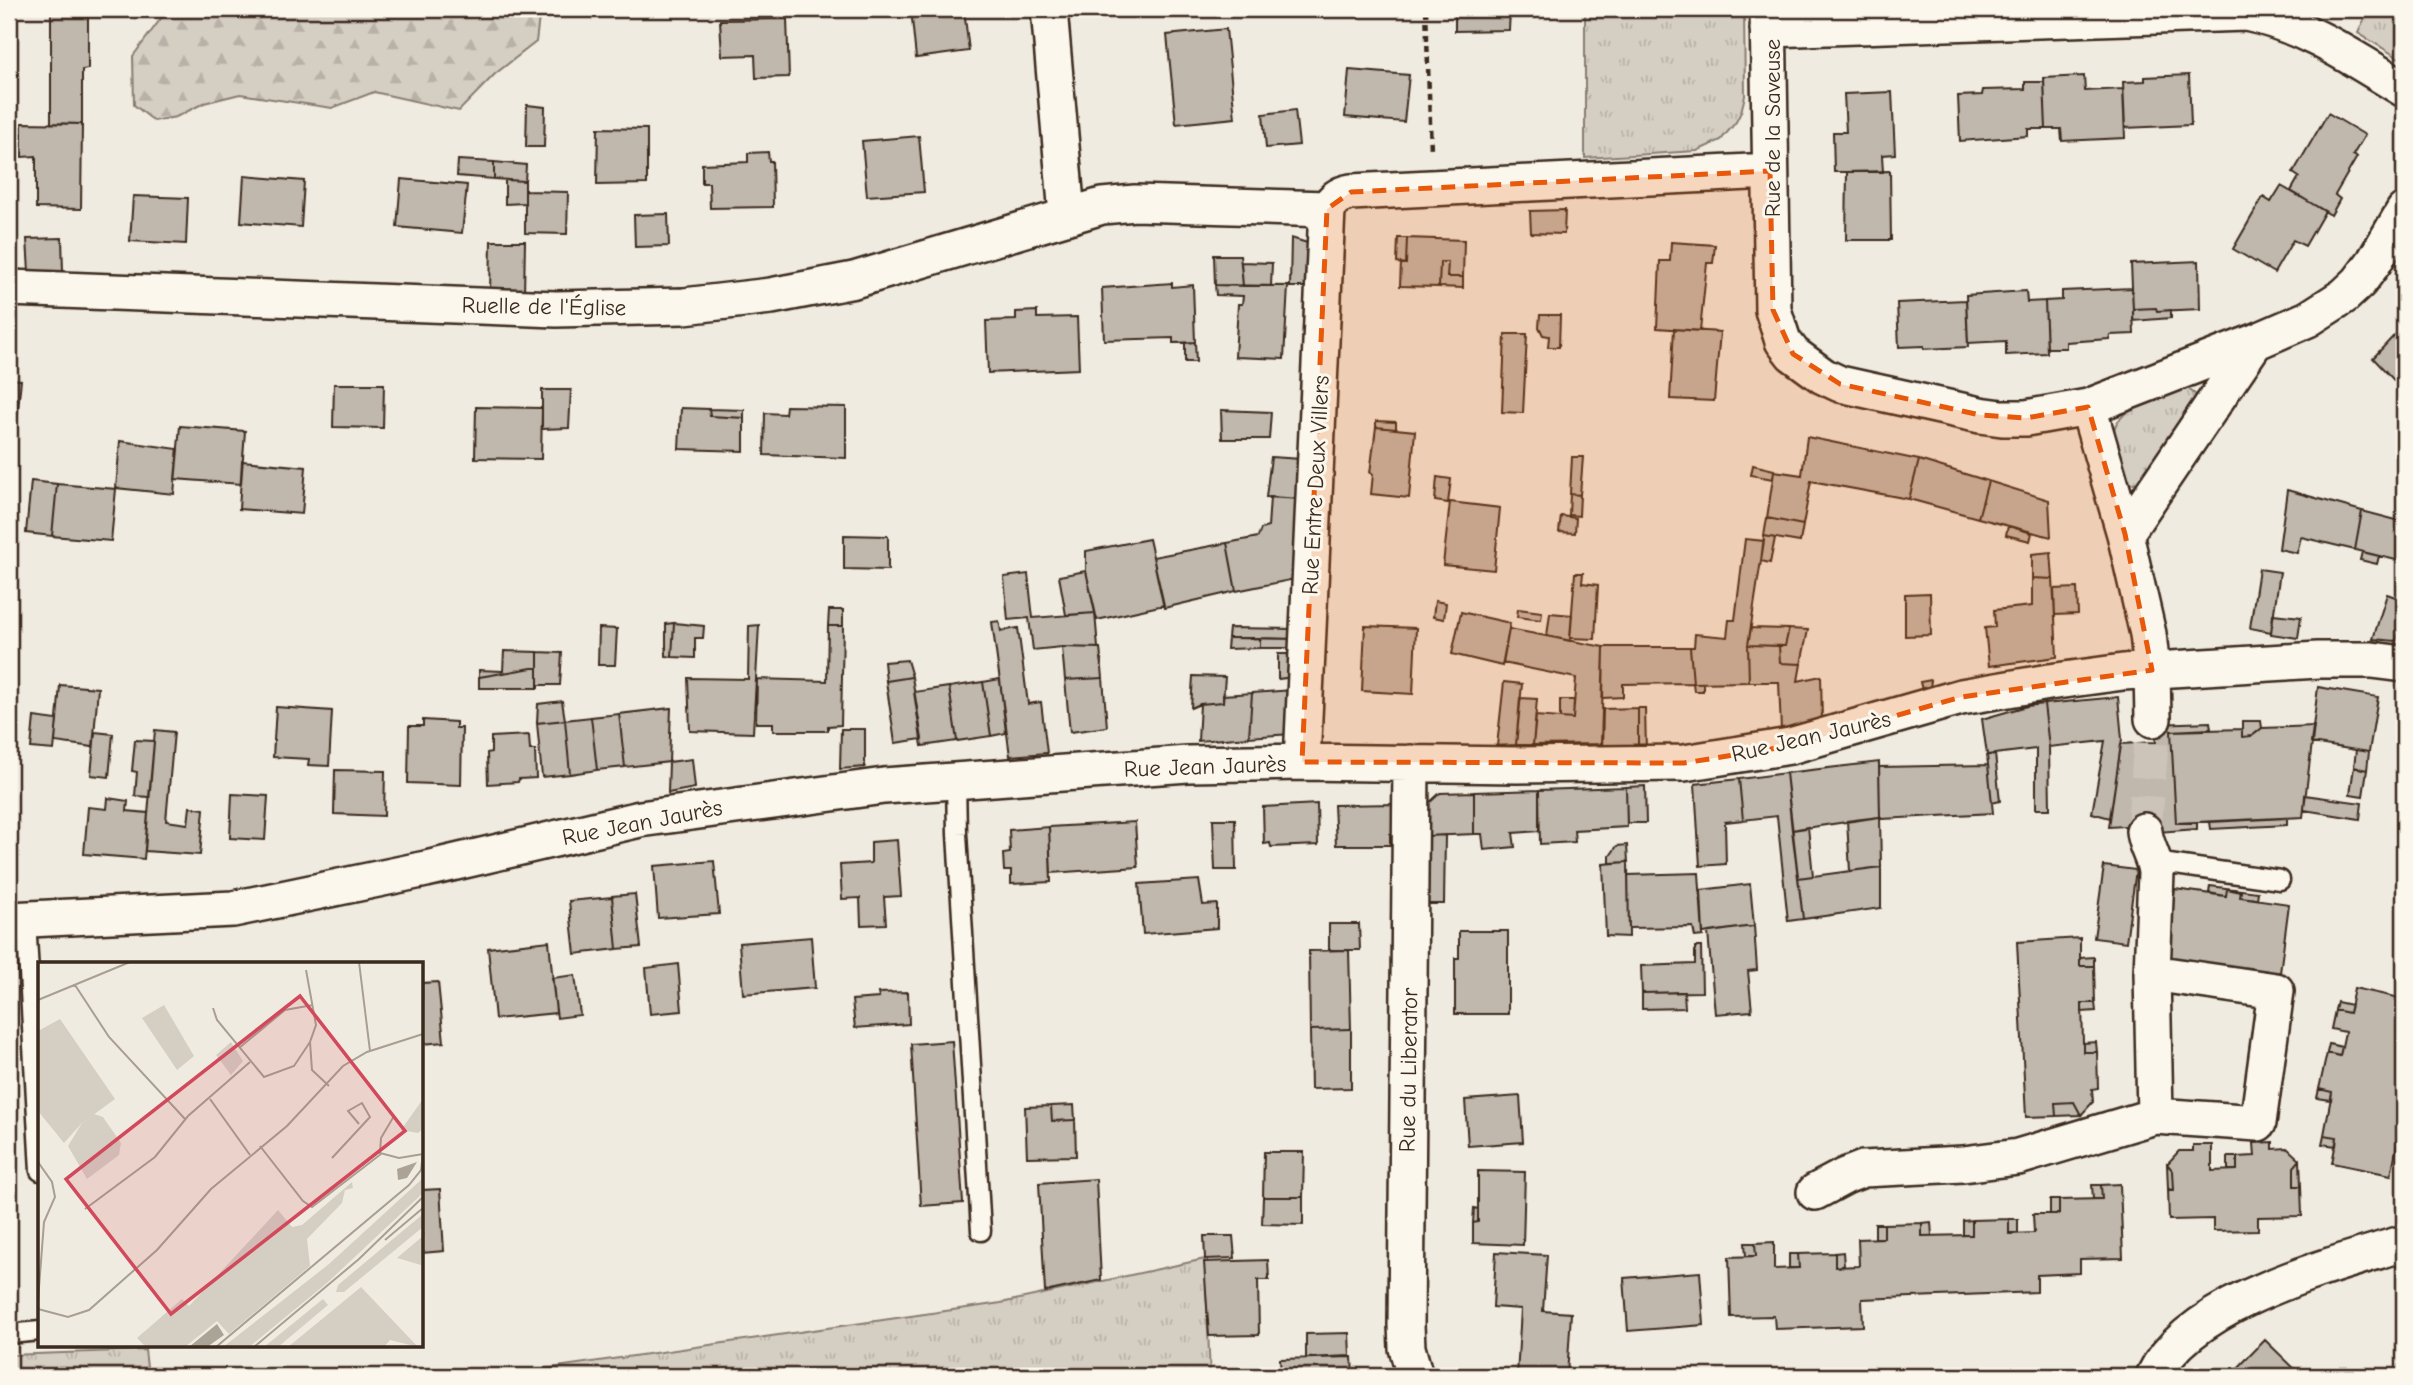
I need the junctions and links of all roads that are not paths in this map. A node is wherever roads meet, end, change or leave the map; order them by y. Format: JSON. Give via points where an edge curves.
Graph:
{"nodes":[{"id":1,"x":1049,"y":9,"type":"edge"},
{"id":2,"x":1768,"y":19,"type":"edge"},
{"id":3,"x":2404,"y":89,"type":"edge"},
{"id":4,"x":1770,"y":171,"type":"junction"},
{"id":5,"x":1328,"y":209,"type":"junction"},
{"id":6,"x":2404,"y":211,"type":"edge"},
{"id":7,"x":1067,"y":215,"type":"junction"},
{"id":8,"x":9,"y":288,"type":"edge"},
{"id":9,"x":2255,"y":342,"type":"junction"},
{"id":10,"x":2088,"y":407,"type":"junction"},
{"id":11,"x":2125,"y":534,"type":"junction"},
{"id":12,"x":2404,"y":664,"type":"edge"},
{"id":13,"x":2152,"y":670,"type":"junction"},
{"id":14,"x":2153,"y":719,"type":"tunnel mouth"},
{"id":15,"x":1302,"y":762,"type":"junction"},
{"id":16,"x":1411,"y":763,"type":"junction"},
{"id":17,"x":956,"y":780,"type":"junction"},
{"id":18,"x":2149,"y":846,"type":"joint"},
{"id":19,"x":2280,"y":880,"type":"dead end"},
{"id":20,"x":17,"y":920,"type":"edge"},
{"id":21,"x":2152,"y":973,"type":"junction"},
{"id":22,"x":2155,"y":1116,"type":"junction"},
{"id":23,"x":38,"y":1149,"type":"edge"},
{"id":24,"x":1815,"y":1192,"type":"dead end"},
{"id":25,"x":981,"y":1231,"type":"dead end"},
{"id":26,"x":2404,"y":1242,"type":"edge"},
{"id":27,"x":38,"y":1331,"type":"edge"},
{"id":28,"x":9,"y":1334,"type":"edge"},
{"id":29,"x":1415,"y":1376,"type":"edge"},
{"id":30,"x":2154,"y":1376,"type":"edge"}],
"edges":[{"from":1,"to":7,"type":"street"},
{"from":2,"to":3,"type":"street","name":"Rue de la Saveuse","via":[[2246,13],[2319,37]]},
{"from":2,"to":4,"type":"street","name":"Rue de la Saveuse"},
{"from":4,"to":5,"type":"street","via":[[1341,194]]},
{"from":4,"to":10,"type":"street","name":"Rue de la Saveuse","via":[[1773,310],[1783,341],[1807,365],[1840,384],[1980,415],[2026,418]]},
{"from":5,"to":7,"type":"street","via":[[1135,203]]},
{"from":5,"to":15,"type":"street","name":"Rue Entre Deux Villers"},
{"from":6,"to":9,"type":"street","name":"Rue de la Saveuse","via":[[2374,262],[2344,296],[2308,319]]},
{"from":7,"to":8,"type":"street","name":"Ruelle de l'Église","via":[[854,280],[684,306],[556,309]]},
{"from":9,"to":10,"type":"street","name":"Rue de la Saveuse"},
{"from":9,"to":11,"type":"street"},
{"from":10,"to":11,"type":"street"},
{"from":11,"to":13,"type":"street"},
{"from":12,"to":13,"type":"street","name":"Rue Jean Jaurès","via":[[2344,659]]},
{"from":13,"to":14,"type":"street"},
{"from":13,"to":16,"type":"street","name":"Rue Jean Jaurès","via":[[1961,697],[1790,747],[1684,763]]},
{"from":15,"to":16,"type":"street","name":"Rue Jean Jaurès"},
{"from":15,"to":17,"type":"street","name":"Rue Jean Jaurès","via":[[1176,765]]},
{"from":16,"to":29,"type":"street","name":"Rue du Liberator","via":[[1406,1325]]},
{"from":17,"to":20,"type":"street","name":"Rue Jean Jaurès","via":[[640,818],[233,909]]},
{"from":17,"to":25,"type":"lane"},
{"from":18,"to":19,"type":"lane"},
{"from":18,"to":21,"type":"street"},
{"from":20,"to":23,"type":"lane"},
{"from":21,"to":22,"type":"street"},
{"from":21,"to":22,"type":"street","via":[[2276,990],[2258,1123]]},
{"from":22,"to":24,"type":"street","via":[[2018,1157],[1863,1169]]},
{"from":26,"to":30,"type":"street","via":[[2251,1296],[2199,1327]]},
{"from":27,"to":28,"type":"lane"}]}
